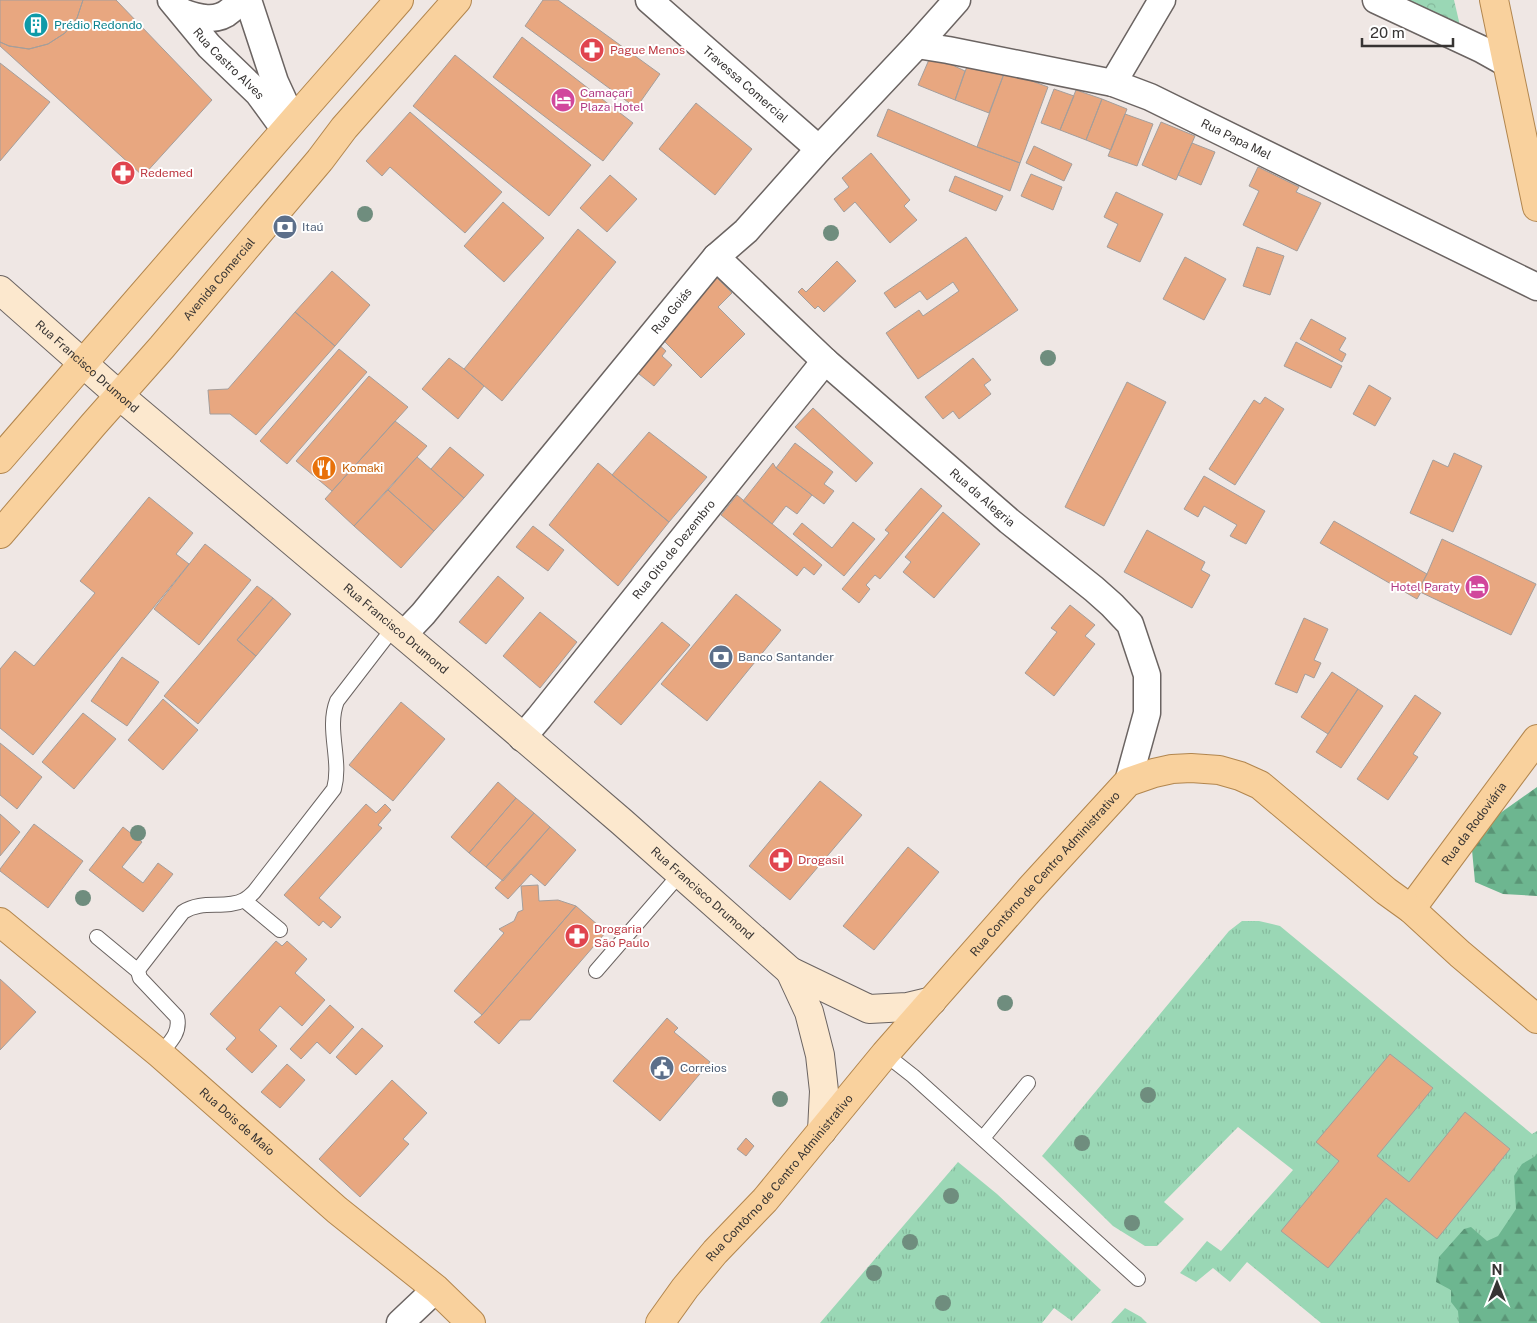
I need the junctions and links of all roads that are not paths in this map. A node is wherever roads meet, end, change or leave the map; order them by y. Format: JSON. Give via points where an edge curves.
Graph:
{"nodes":[{"id":1,"x":238,"y":0,"type":"edge"},
{"id":2,"x":248,"y":0,"type":"edge"},
{"id":3,"x":399,"y":0,"type":"edge"},
{"id":4,"x":457,"y":0,"type":"edge"},
{"id":5,"x":649,"y":0,"type":"edge"},
{"id":6,"x":957,"y":0,"type":"edge"},
{"id":7,"x":1162,"y":0,"type":"edge"},
{"id":8,"x":1376,"y":0,"type":"edge"},
{"id":9,"x":1494,"y":0,"type":"edge"},
{"id":10,"x":177,"y":6,"type":"edge"},
{"id":11,"x":917,"y":45,"type":"junction"},
{"id":12,"x":1506,"y":63,"type":"junction"},
{"id":13,"x":1113,"y":83,"type":"junction"},
{"id":14,"x":296,"y":118,"type":"junction"},
{"id":15,"x":344,"y":128,"type":"junction"},
{"id":16,"x":820,"y":149,"type":"junction"},
{"id":17,"x":1537,"y":207,"type":"edge"},
{"id":18,"x":716,"y":257,"type":"junction"},
{"id":19,"x":1537,"y":287,"type":"edge"},
{"id":20,"x":0,"y":290,"type":"edge"},
{"id":21,"x":825,"y":360,"type":"junction"},
{"id":22,"x":83,"y":363,"type":"junction"},
{"id":23,"x":120,"y":396,"type":"junction"},
{"id":24,"x":0,"y":459,"type":"edge"},
{"id":25,"x":0,"y":534,"type":"edge"},
{"id":26,"x":399,"y":631,"type":"junction"},
{"id":27,"x":522,"y":738,"type":"junction"},
{"id":28,"x":1537,"y":739,"type":"edge"},
{"id":29,"x":1128,"y":782,"type":"junction"},
{"id":30,"x":680,"y":874,"type":"junction"},
{"id":31,"x":244,"y":900,"type":"junction"},
{"id":32,"x":1411,"y":909,"type":"junction"},
{"id":33,"x":0,"y":922,"type":"edge"},
{"id":34,"x":280,"y":930,"type":"dead end"},
{"id":35,"x":97,"y":937,"type":"dead end"},
{"id":36,"x":138,"y":971,"type":"junction"},
{"id":37,"x":596,"y":971,"type":"dead end"},
{"id":38,"x":790,"y":971,"type":"junction"},
{"id":39,"x":932,"y":1001,"type":"junction"},
{"id":40,"x":1537,"y":1019,"type":"edge"},
{"id":41,"x":160,"y":1054,"type":"junction"},
{"id":42,"x":885,"y":1054,"type":"junction"},
{"id":43,"x":1028,"y":1083,"type":"dead end"},
{"id":44,"x":822,"y":1131,"type":"junction"},
{"id":45,"x":983,"y":1138,"type":"junction"},
{"id":46,"x":1138,"y":1279,"type":"dead end"},
{"id":47,"x":436,"y":1289,"type":"junction"},
{"id":48,"x":400,"y":1323,"type":"edge"},
{"id":49,"x":471,"y":1323,"type":"edge"},
{"id":50,"x":660,"y":1323,"type":"edge"}],
"edges":[{"from":1,"to":10,"type":"street","via":[[230,11],[210,18],[198,18]]},
{"from":2,"to":14,"type":"street","via":[[275,82]]},
{"from":3,"to":14,"type":"main road"},
{"from":4,"to":15,"type":"main road","name":"Avenida Comercial"},
{"from":5,"to":16,"type":"street","name":"Travessa Comercial"},
{"from":6,"to":11,"type":"street","name":"Rua Goiás"},
{"from":7,"to":13,"type":"street"},
{"from":8,"to":12,"type":"street"},
{"from":9,"to":12,"type":"main road"},
{"from":10,"to":14,"type":"street","name":"Rua Castro Alves","via":[[209,46],[258,93]]},
{"from":11,"to":13,"type":"street","name":"Rua Papa Mel"},
{"from":11,"to":16,"type":"street","name":"Rua Goiás"},
{"from":12,"to":17,"type":"main road"},
{"from":13,"to":19,"type":"street","name":"Rua Papa Mel","via":[[1150,97]]},
{"from":14,"to":15,"type":"main road"},
{"from":14,"to":22,"type":"main road"},
{"from":15,"to":23,"type":"main road","name":"Avenida Comercial","via":[[314,168]]},
{"from":16,"to":18,"type":"street","name":"Rua Goiás","via":[[746,231]]},
{"from":18,"to":21,"type":"street","name":"Rua da Alegria"},
{"from":18,"to":26,"type":"street","name":"Rua Goiás","via":[[430,606]]},
{"from":20,"to":22,"type":"main road","name":"Rua Francisco Drumond"},
{"from":21,"to":27,"type":"street","name":"Rua Oito de Dezembro"},
{"from":21,"to":29,"type":"street","name":"Rua da Alegria","via":[[1009,521],[1094,589],[1130,624],[1147,675],[1147,713]]},
{"from":22,"to":23,"type":"main road","name":"Rua Francisco Drumond"},
{"from":22,"to":24,"type":"main road"},
{"from":23,"to":25,"type":"main road","name":"Avenida Comercial"},
{"from":23,"to":26,"type":"main road","name":"Rua Francisco Drumond"},
{"from":26,"to":27,"type":"main road","name":"Rua Francisco Drumond"},
{"from":26,"to":31,"type":"lane","via":[[337,701],[333,710],[337,766],[334,789],[254,892]]},
{"from":27,"to":30,"type":"main road","name":"Rua Francisco Drumond"},
{"from":28,"to":32,"type":"main road","name":"Rua da Rodoviária"},
{"from":29,"to":32,"type":"main road","name":"Rua Contôrno de Centro Administrativo","via":[[1172,769],[1219,770],[1240,776],[1260,785],[1386,892]]},
{"from":29,"to":39,"type":"main road","name":"Rua Contôrno de Centro Administrativo"},
{"from":30,"to":37,"type":"lane"},
{"from":30,"to":38,"type":"main road","name":"Rua Francisco Drumond"},
{"from":31,"to":34,"type":"lane"},
{"from":31,"to":36,"type":"lane","via":[[202,905],[184,912]]},
{"from":32,"to":40,"type":"main road","name":"Rua Contôrno de Centro Administrativo"},
{"from":33,"to":41,"type":"main road","name":"Rua Dois de Maio"},
{"from":35,"to":36,"type":"lane"},
{"from":36,"to":41,"type":"lane","via":[[140,978],[178,1018],[176,1034]]},
{"from":38,"to":39,"type":"main road","name":"Rua Francisco Drumond","via":[[869,1009],[907,1007]]},
{"from":38,"to":44,"type":"main road","name":"Rua Francisco Drumond","via":[[809,1012],[820,1055],[824,1091]]},
{"from":39,"to":42,"type":"main road","name":"Rua Contôrno de Centro Administrativo"},
{"from":41,"to":47,"type":"main road","name":"Rua Dois de Maio","via":[[337,1210]]},
{"from":42,"to":44,"type":"main road","name":"Rua Contôrno de Centro Administrativo"},
{"from":42,"to":45,"type":"lane"},
{"from":43,"to":45,"type":"lane"},
{"from":44,"to":50,"type":"main road","name":"Rua Contôrno de Centro Administrativo","via":[[765,1200],[715,1252]]},
{"from":45,"to":46,"type":"lane"},
{"from":47,"to":48,"type":"street"},
{"from":47,"to":49,"type":"main road","name":"Rua Dois de Maio"}]}
